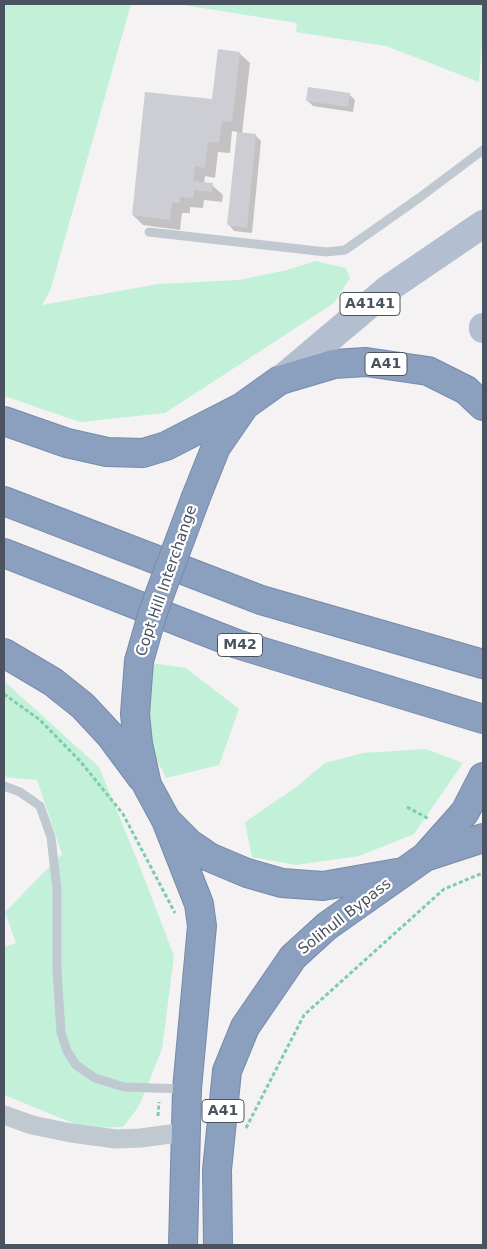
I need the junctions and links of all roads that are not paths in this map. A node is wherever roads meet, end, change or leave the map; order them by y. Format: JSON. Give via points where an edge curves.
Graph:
{"nodes":[{"id":1,"x":483,"y":150,"type":"edge"},
{"id":2,"x":483,"y":224,"type":"edge"},
{"id":3,"x":149,"y":232,"type":"dead end"},
{"id":4,"x":280,"y":380,"type":"junction"},
{"id":5,"x":245,"y":405,"type":"junction"},
{"id":6,"x":483,"y":406,"type":"edge"},
{"id":7,"x":4,"y":421,"type":"edge"},
{"id":8,"x":4,"y":501,"type":"edge"},
{"id":9,"x":4,"y":553,"type":"edge"},
{"id":10,"x":4,"y":653,"type":"edge"},
{"id":11,"x":483,"y":664,"type":"edge"},
{"id":12,"x":483,"y":720,"type":"edge"},
{"id":13,"x":483,"y":777,"type":"edge"},
{"id":14,"x":147,"y":785,"type":"junction"},
{"id":15,"x":4,"y":786,"type":"edge"},
{"id":16,"x":166,"y":820,"type":"junction"},
{"id":17,"x":483,"y":838,"type":"edge"},
{"id":18,"x":425,"y":857,"type":"junction"},
{"id":19,"x":403,"y":872,"type":"junction"},
{"id":20,"x":188,"y":1089,"type":"junction"},
{"id":21,"x":4,"y":1114,"type":"edge"},
{"id":22,"x":185,"y":1132,"type":"junction"},
{"id":23,"x":183,"y":1245,"type":"edge"},
{"id":24,"x":218,"y":1245,"type":"edge"}],
"edges":[{"from":1,"to":3,"type":"lane","via":[[345,250],[326,252]]},
{"from":2,"to":4,"type":"main road","number":"A4141","via":[[388,288]]},
{"from":4,"to":5,"type":"highway","name":"Copt Hill Interchange","number":"A41"},
{"from":4,"to":6,"type":"highway","name":"Copt Hill Interchange","number":"A41","via":[[334,364],[366,362],[428,371],[466,390]]},
{"from":5,"to":7,"type":"highway","via":[[166,446],[143,453],[106,452],[67,443]]},
{"from":5,"to":14,"type":"highway","name":"Copt Hill Interchange","number":"A41","bridge":true,"via":[[216,447],[139,661],[135,714]]},
{"from":8,"to":11,"type":"highway","via":[[261,600]]},
{"from":9,"to":12,"type":"highway","number":"M42","via":[[237,644]]},
{"from":10,"to":14,"type":"highway","via":[[53,682],[83,706],[110,735]]},
{"from":13,"to":18,"type":"highway","name":"Copt Hill Interchange","number":"A41","via":[[465,812]]},
{"from":14,"to":16,"type":"highway","name":"Copt Hill Interchange","number":"A41"},
{"from":15,"to":20,"type":"lane","via":[[20,792],[40,806],[51,837],[58,889],[57,971],[61,1032],[67,1051],[76,1065],[95,1078],[124,1086]]},
{"from":16,"to":19,"type":"highway","name":"Copt Hill Interchange","number":"A41","via":[[208,857],[247,874],[282,883],[324,886]]},
{"from":16,"to":20,"type":"highway","number":"A41","via":[[200,904],[202,926]]},
{"from":17,"to":18,"type":"highway"},
{"from":18,"to":19,"type":"highway","name":"Copt Hill Interchange","number":"A41"},
{"from":19,"to":24,"type":"highway","name":"Solihull Bypass","number":"A41","via":[[327,926],[293,956],[245,1027],[228,1071],[217,1170]]},
{"from":20,"to":22,"type":"highway","number":"A41"},
{"from":21,"to":22,"type":"street","via":[[32,1125],[116,1139]]},
{"from":22,"to":23,"type":"highway","number":"A41"}]}
